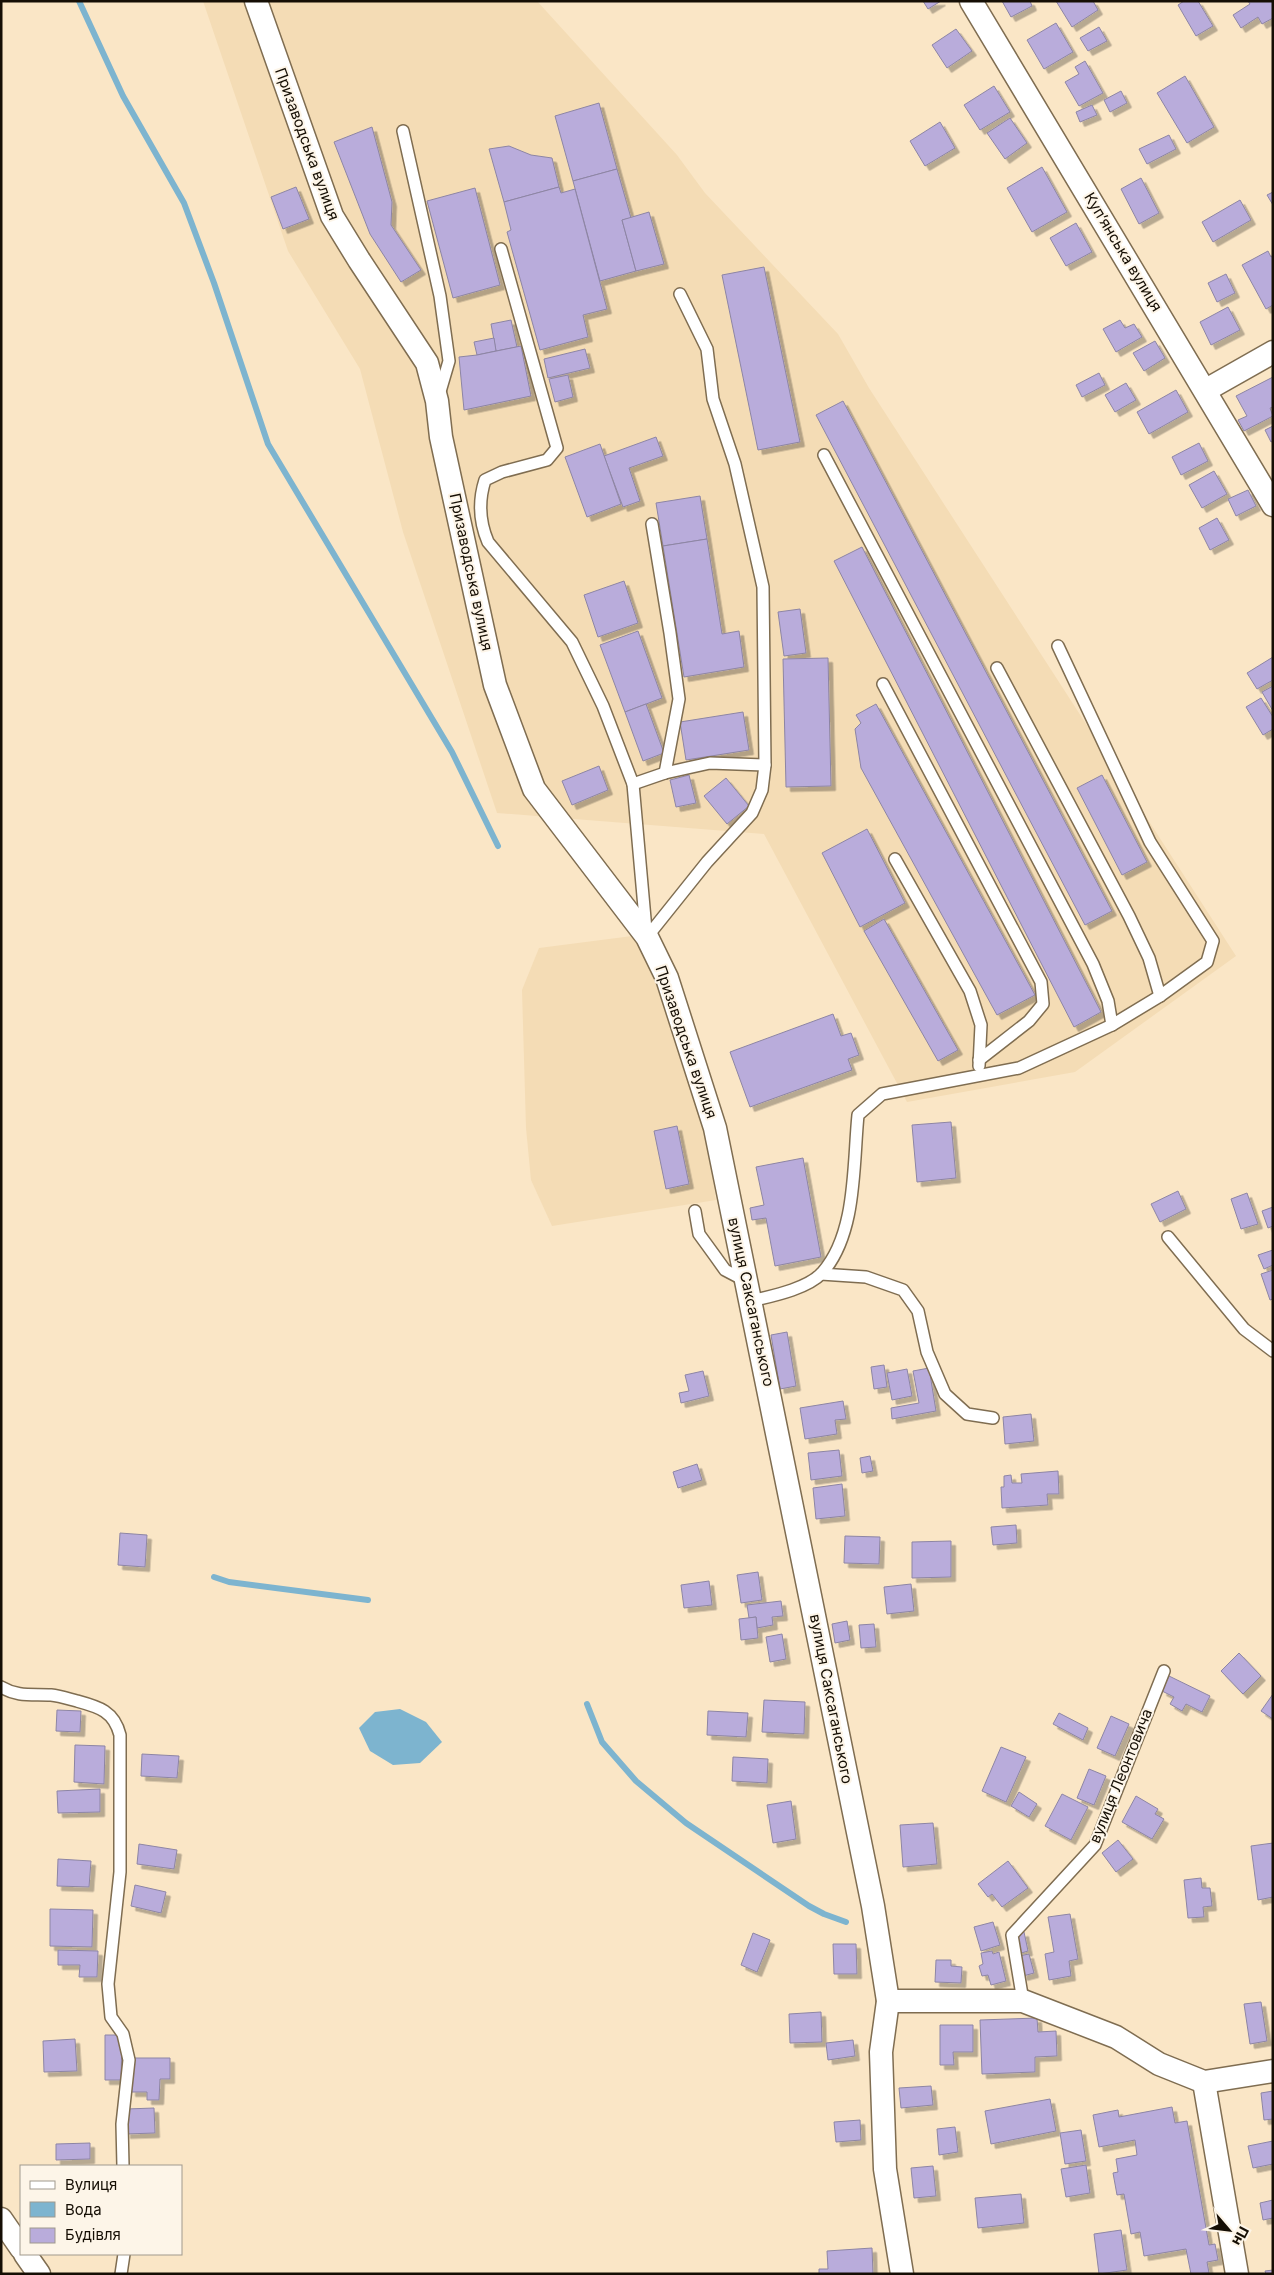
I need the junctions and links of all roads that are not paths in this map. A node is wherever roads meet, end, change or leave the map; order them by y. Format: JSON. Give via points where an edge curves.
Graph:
{"nodes":[{"id":1,"x":256,"y":1,"type":"edge"},
{"id":2,"x":971,"y":1,"type":"edge"},
{"id":3,"x":403,"y":131,"type":"dead end"},
{"id":4,"x":501,"y":249,"type":"dead end"},
{"id":5,"x":680,"y":294,"type":"dead end"},
{"id":6,"x":1273,"y":352,"type":"edge"},
{"id":7,"x":1206,"y":390,"type":"junction"},
{"id":8,"x":437,"y":400,"type":"junction"},
{"id":9,"x":824,"y":455,"type":"dead end"},
{"id":10,"x":468,"y":499,"type":"junction"},
{"id":11,"x":1273,"y":505,"type":"edge"},
{"id":12,"x":652,"y":524,"type":"dead end"},
{"id":13,"x":1058,"y":646,"type":"dead end"},
{"id":14,"x":997,"y":668,"type":"dead end"},
{"id":15,"x":883,"y":684,"type":"dead end"},
{"id":16,"x":765,"y":765,"type":"junction"},
{"id":17,"x":665,"y":773,"type":"junction"},
{"id":18,"x":633,"y":784,"type":"junction"},
{"id":19,"x":895,"y":859,"type":"dead end"},
{"id":20,"x":647,"y":937,"type":"junction"},
{"id":21,"x":1160,"y":996,"type":"junction"},
{"id":22,"x":1112,"y":1025,"type":"junction"},
{"id":23,"x":979,"y":1060,"type":"junction"},
{"id":24,"x":978,"y":1076,"type":"junction"},
{"id":25,"x":715,"y":1128,"type":"joint"},
{"id":26,"x":695,"y":1211,"type":"dead end"},
{"id":27,"x":1168,"y":1237,"type":"dead end"},
{"id":28,"x":821,"y":1274,"type":"junction"},
{"id":29,"x":749,"y":1291,"type":"junction"},
{"id":30,"x":1273,"y":1351,"type":"edge"},
{"id":31,"x":993,"y":1418,"type":"dead end"},
{"id":32,"x":1164,"y":1672,"type":"dead end"},
{"id":33,"x":1,"y":1687,"type":"edge"},
{"id":34,"x":888,"y":2001,"type":"junction"},
{"id":35,"x":1023,"y":2001,"type":"junction"},
{"id":36,"x":1273,"y":2071,"type":"edge"},
{"id":37,"x":1204,"y":2082,"type":"junction"},
{"id":38,"x":123,"y":2165,"type":"edge"},
{"id":39,"x":1,"y":2219,"type":"edge"},
{"id":40,"x":20,"y":2247,"type":"edge"},
{"id":41,"x":26,"y":2255,"type":"edge"},
{"id":42,"x":124,"y":2255,"type":"edge"},
{"id":43,"x":39,"y":2274,"type":"edge"},
{"id":44,"x":121,"y":2274,"type":"edge"},
{"id":45,"x":902,"y":2274,"type":"edge"},
{"id":46,"x":1237,"y":2274,"type":"edge"}],
"edges":[{"from":1,"to":8,"type":"street","name":"Призаводська вулиця","via":[[332,216],[427,363]]},
{"from":2,"to":7,"type":"street","name":"Купʼянська вулиця"},
{"from":3,"to":8,"type":"lane","via":[[440,296],[449,361]]},
{"from":4,"to":10,"type":"lane","via":[[557,448],[547,460],[484,480]]},
{"from":5,"to":16,"type":"lane","via":[[707,349],[713,399],[735,464],[764,588]]},
{"from":6,"to":7,"type":"street"},
{"from":7,"to":11,"type":"street","name":"Купʼянська вулиця"},
{"from":8,"to":10,"type":"street","name":"Призаводська вулиця","via":[[441,437]]},
{"from":9,"to":22,"type":"lane","via":[[1093,964],[1108,1001]]},
{"from":10,"to":18,"type":"lane","via":[[488,542],[572,642],[603,706]]},
{"from":10,"to":20,"type":"street","name":"Призаводська вулиця","via":[[495,685],[534,790]]},
{"from":12,"to":17,"type":"lane","via":[[679,699]]},
{"from":13,"to":21,"type":"lane","via":[[1150,842],[1213,941],[1207,962]]},
{"from":14,"to":21,"type":"lane","via":[[1141,941]]},
{"from":15,"to":23,"type":"lane","via":[[1041,982],[1043,1004],[1029,1021]]},
{"from":16,"to":17,"type":"lane","via":[[710,763]]},
{"from":16,"to":20,"type":"lane","via":[[762,790],[752,813],[707,862]]},
{"from":17,"to":18,"type":"lane"},
{"from":18,"to":20,"type":"lane"},
{"from":19,"to":23,"type":"lane","via":[[970,991],[981,1025]]},
{"from":20,"to":25,"type":"street","name":"Призаводська вулиця","via":[[667,978]]},
{"from":21,"to":22,"type":"lane"},
{"from":22,"to":24,"type":"lane","via":[[1019,1068]]},
{"from":23,"to":24,"type":"lane"},
{"from":24,"to":28,"type":"lane","via":[[882,1094],[858,1115],[846,1228],[838,1249]]},
{"from":25,"to":29,"type":"street","name":"вулиця Саксаганського"},
{"from":26,"to":29,"type":"lane","via":[[699,1234],[725,1270]]},
{"from":27,"to":30,"type":"lane","via":[[1244,1329]]},
{"from":28,"to":29,"type":"lane","via":[[793,1290]]},
{"from":28,"to":31,"type":"lane","via":[[866,1276],[904,1290],[918,1311],[927,1352],[945,1394],[967,1414]]},
{"from":29,"to":34,"type":"street","name":"вулиця Саксаганського","via":[[873,1906]]},
{"from":32,"to":35,"type":"lane","name":"вулиця Леонтовича","via":[[1095,1845],[1012,1935]]},
{"from":33,"to":38,"type":"lane","via":[[14,1694],[53,1695],[93,1705],[112,1715],[118,1724],[122,1746],[120,1872],[108,1984],[111,2017],[123,2034],[129,2060],[122,2124]]},
{"from":34,"to":35,"type":"street"},
{"from":34,"to":45,"type":"street","name":"вулиця Саксаганського","via":[[881,2052],[885,2169]]},
{"from":35,"to":37,"type":"street","via":[[1116,2037],[1159,2064]]},
{"from":36,"to":37,"type":"street"},
{"from":37,"to":46,"type":"street"},
{"from":39,"to":40,"type":"street"},
{"from":41,"to":43,"type":"street"},
{"from":42,"to":44,"type":"lane"}]}
